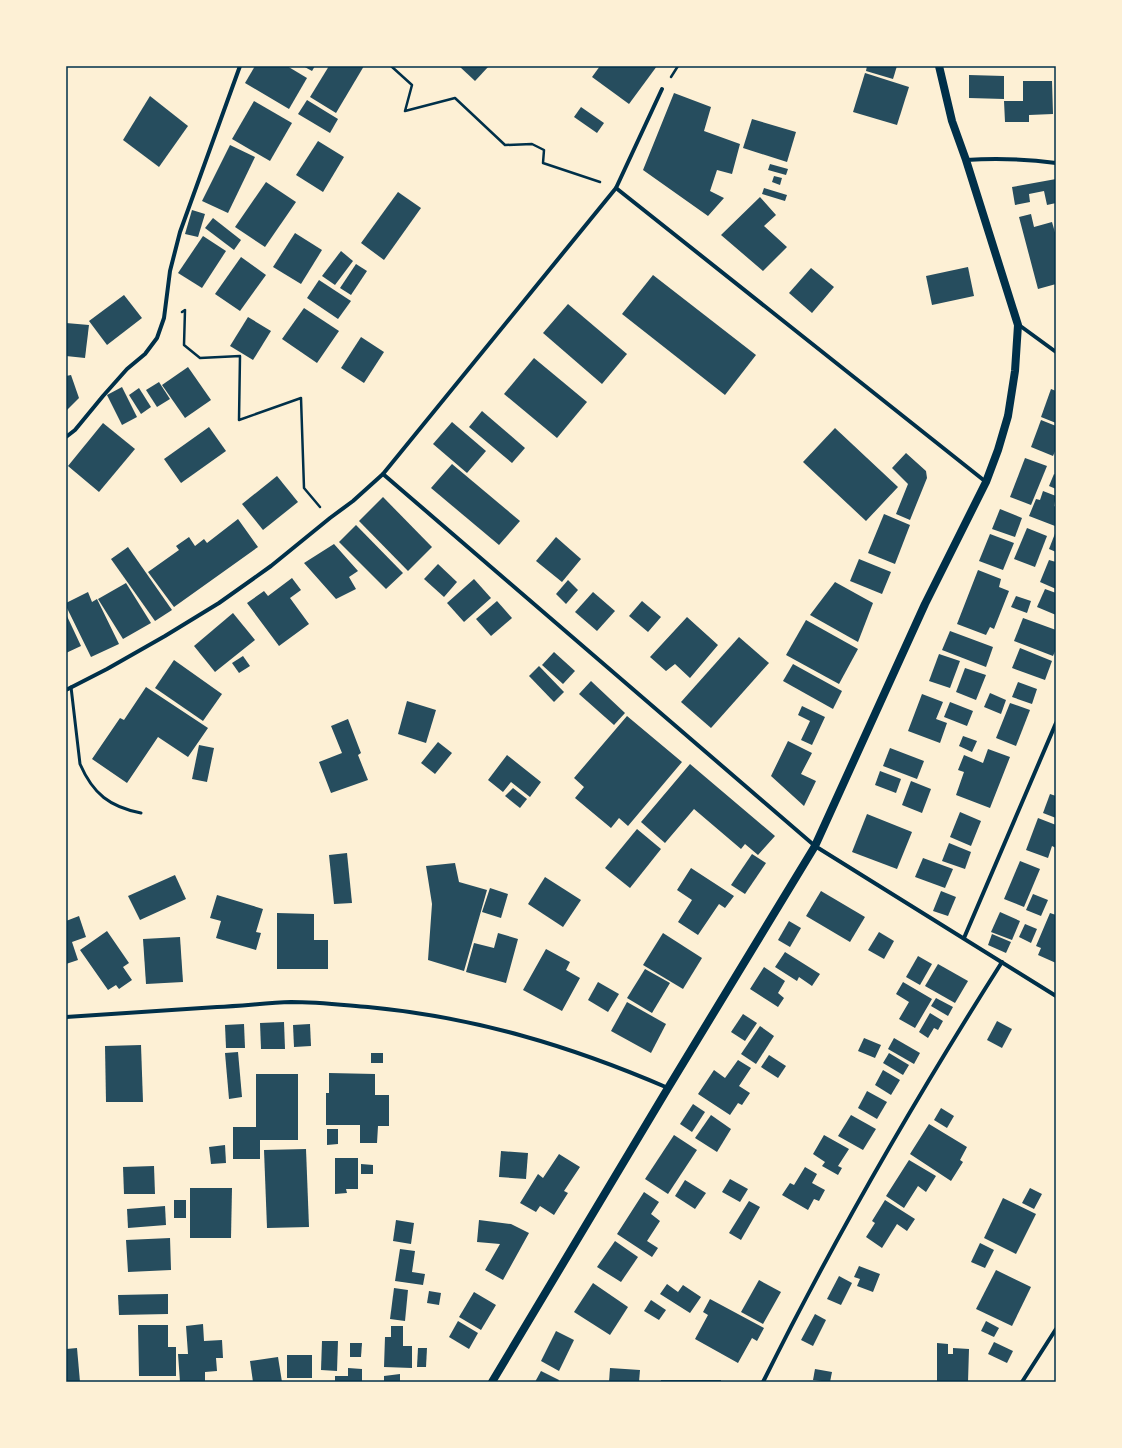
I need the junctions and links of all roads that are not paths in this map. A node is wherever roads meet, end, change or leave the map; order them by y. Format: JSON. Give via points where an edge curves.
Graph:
{"nodes":[{"id":1,"x":240,"y":66,"type":"edge"},
{"id":2,"x":939,"y":66,"type":"edge"},
{"id":3,"x":662,"y":89,"type":"dead end"},
{"id":4,"x":966,"y":160,"type":"junction"},
{"id":5,"x":1056,"y":162,"type":"edge"},
{"id":6,"x":616,"y":188,"type":"junction"},
{"id":7,"x":1018,"y":325,"type":"junction"},
{"id":8,"x":1056,"y":352,"type":"edge"},
{"id":9,"x":66,"y":437,"type":"edge"},
{"id":10,"x":383,"y":474,"type":"junction"},
{"id":11,"x":986,"y":482,"type":"junction"},
{"id":12,"x":71,"y":687,"type":"junction"},
{"id":13,"x":66,"y":690,"type":"edge"},
{"id":14,"x":1056,"y":723,"type":"edge"},
{"id":15,"x":141,"y":814,"type":"dead end"},
{"id":16,"x":815,"y":846,"type":"junction"},
{"id":17,"x":964,"y":938,"type":"junction"},
{"id":18,"x":1002,"y":962,"type":"junction"},
{"id":19,"x":1056,"y":996,"type":"edge"},
{"id":20,"x":66,"y":1017,"type":"edge"},
{"id":21,"x":668,"y":1088,"type":"junction"},
{"id":22,"x":1056,"y":1329,"type":"edge"},
{"id":23,"x":492,"y":1382,"type":"edge"},
{"id":24,"x":763,"y":1382,"type":"edge"},
{"id":25,"x":1022,"y":1382,"type":"edge"}],
"edges":[{"from":1,"to":9,"type":"street","via":[[180,232],[170,271],[164,318],[157,338]]},
{"from":2,"to":4,"type":"main road","via":[[952,121]]},
{"from":3,"to":6,"type":"street"},
{"from":4,"to":5,"type":"street","via":[[996,158]]},
{"from":4,"to":7,"type":"main road"},
{"from":6,"to":10,"type":"street"},
{"from":6,"to":11,"type":"street"},
{"from":7,"to":8,"type":"street"},
{"from":7,"to":11,"type":"main road","via":[[1015,371],[1008,416]]},
{"from":10,"to":12,"type":"street","via":[[272,566],[165,636]]},
{"from":10,"to":16,"type":"street"},
{"from":11,"to":16,"type":"main road","via":[[925,604]]},
{"from":12,"to":13,"type":"street"},
{"from":12,"to":15,"type":"lane","via":[[80,764],[91,786],[111,804]]},
{"from":14,"to":17,"type":"street"},
{"from":16,"to":17,"type":"street"},
{"from":16,"to":21,"type":"main road"},
{"from":17,"to":18,"type":"street"},
{"from":18,"to":19,"type":"street"},
{"from":18,"to":24,"type":"street","via":[[848,1218]]},
{"from":20,"to":21,"type":"street","via":[[291,1002],[390,1009],[488,1026],[534,1039],[624,1069]]},
{"from":21,"to":23,"type":"main road"},
{"from":22,"to":25,"type":"street"}]}
